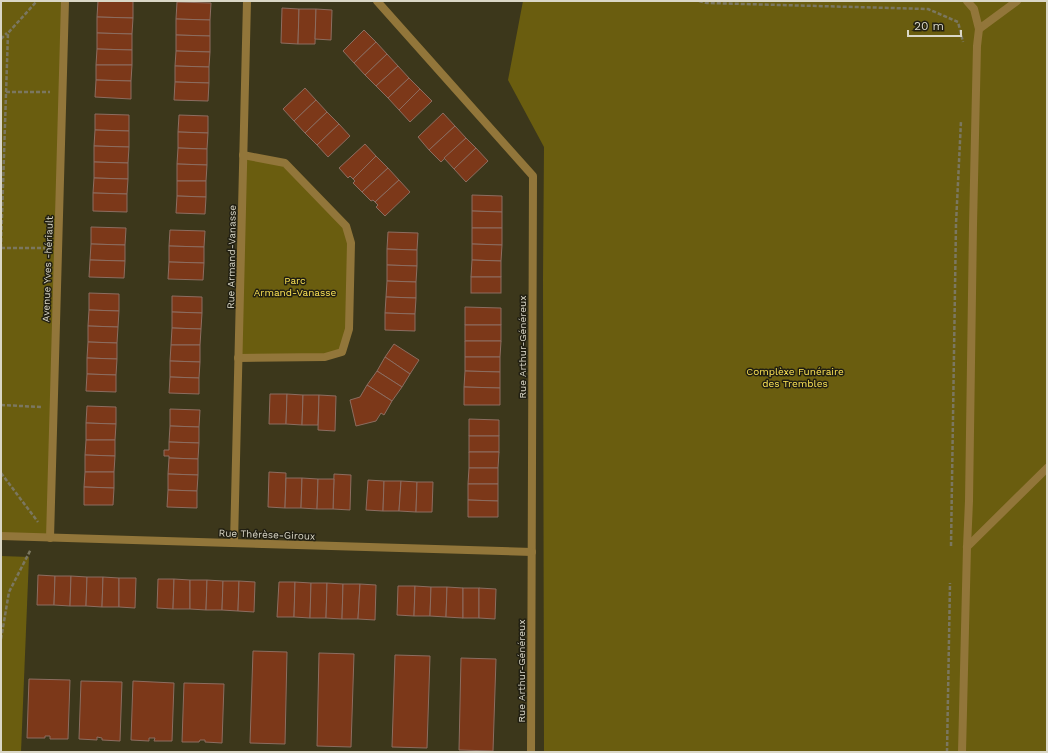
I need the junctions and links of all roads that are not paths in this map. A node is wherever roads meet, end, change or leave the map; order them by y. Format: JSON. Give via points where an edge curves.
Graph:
{"nodes":[{"id":1,"x":65,"y":1,"type":"edge"},
{"id":2,"x":247,"y":1,"type":"edge"},
{"id":3,"x":377,"y":1,"type":"edge"},
{"id":4,"x":967,"y":1,"type":"edge"},
{"id":5,"x":1016,"y":1,"type":"edge"},
{"id":6,"x":979,"y":29,"type":"junction"},
{"id":7,"x":243,"y":155,"type":"junction"},
{"id":8,"x":238,"y":358,"type":"junction"},
{"id":9,"x":1047,"y":468,"type":"edge"},
{"id":10,"x":1,"y":536,"type":"edge"},
{"id":11,"x":50,"y":538,"type":"junction"},
{"id":12,"x":234,"y":543,"type":"junction"},
{"id":13,"x":967,"y":547,"type":"junction"},
{"id":14,"x":532,"y":552,"type":"junction"},
{"id":15,"x":531,"y":752,"type":"edge"},
{"id":16,"x":962,"y":752,"type":"edge"}],
"edges":[{"from":1,"to":11,"type":"street","name":"Avenue Yves -hériault"},
{"from":2,"to":7,"type":"street","name":"Rue Armand-Vanasse"},
{"from":3,"to":14,"type":"street","name":"Rue Arthur-Généreux","via":[[533,176]]},
{"from":4,"to":6,"type":"street","via":[[974,9]]},
{"from":5,"to":6,"type":"street"},
{"from":6,"to":13,"type":"street"},
{"from":7,"to":8,"type":"street","name":"Rue Armand-Vanasse"},
{"from":7,"to":8,"type":"street","via":[[286,163],[346,226],[351,243],[350,321],[342,352],[325,357]]},
{"from":8,"to":12,"type":"street","name":"Rue Armand-Vanasse"},
{"from":9,"to":13,"type":"street"},
{"from":10,"to":11,"type":"street","name":"Rue Thérèse-Giroux"},
{"from":11,"to":12,"type":"street","name":"Rue Thérèse-Giroux"},
{"from":12,"to":14,"type":"street","name":"Rue Thérèse-Giroux"},
{"from":13,"to":16,"type":"street"},
{"from":14,"to":15,"type":"street","name":"Rue Arthur-Généreux"}]}
